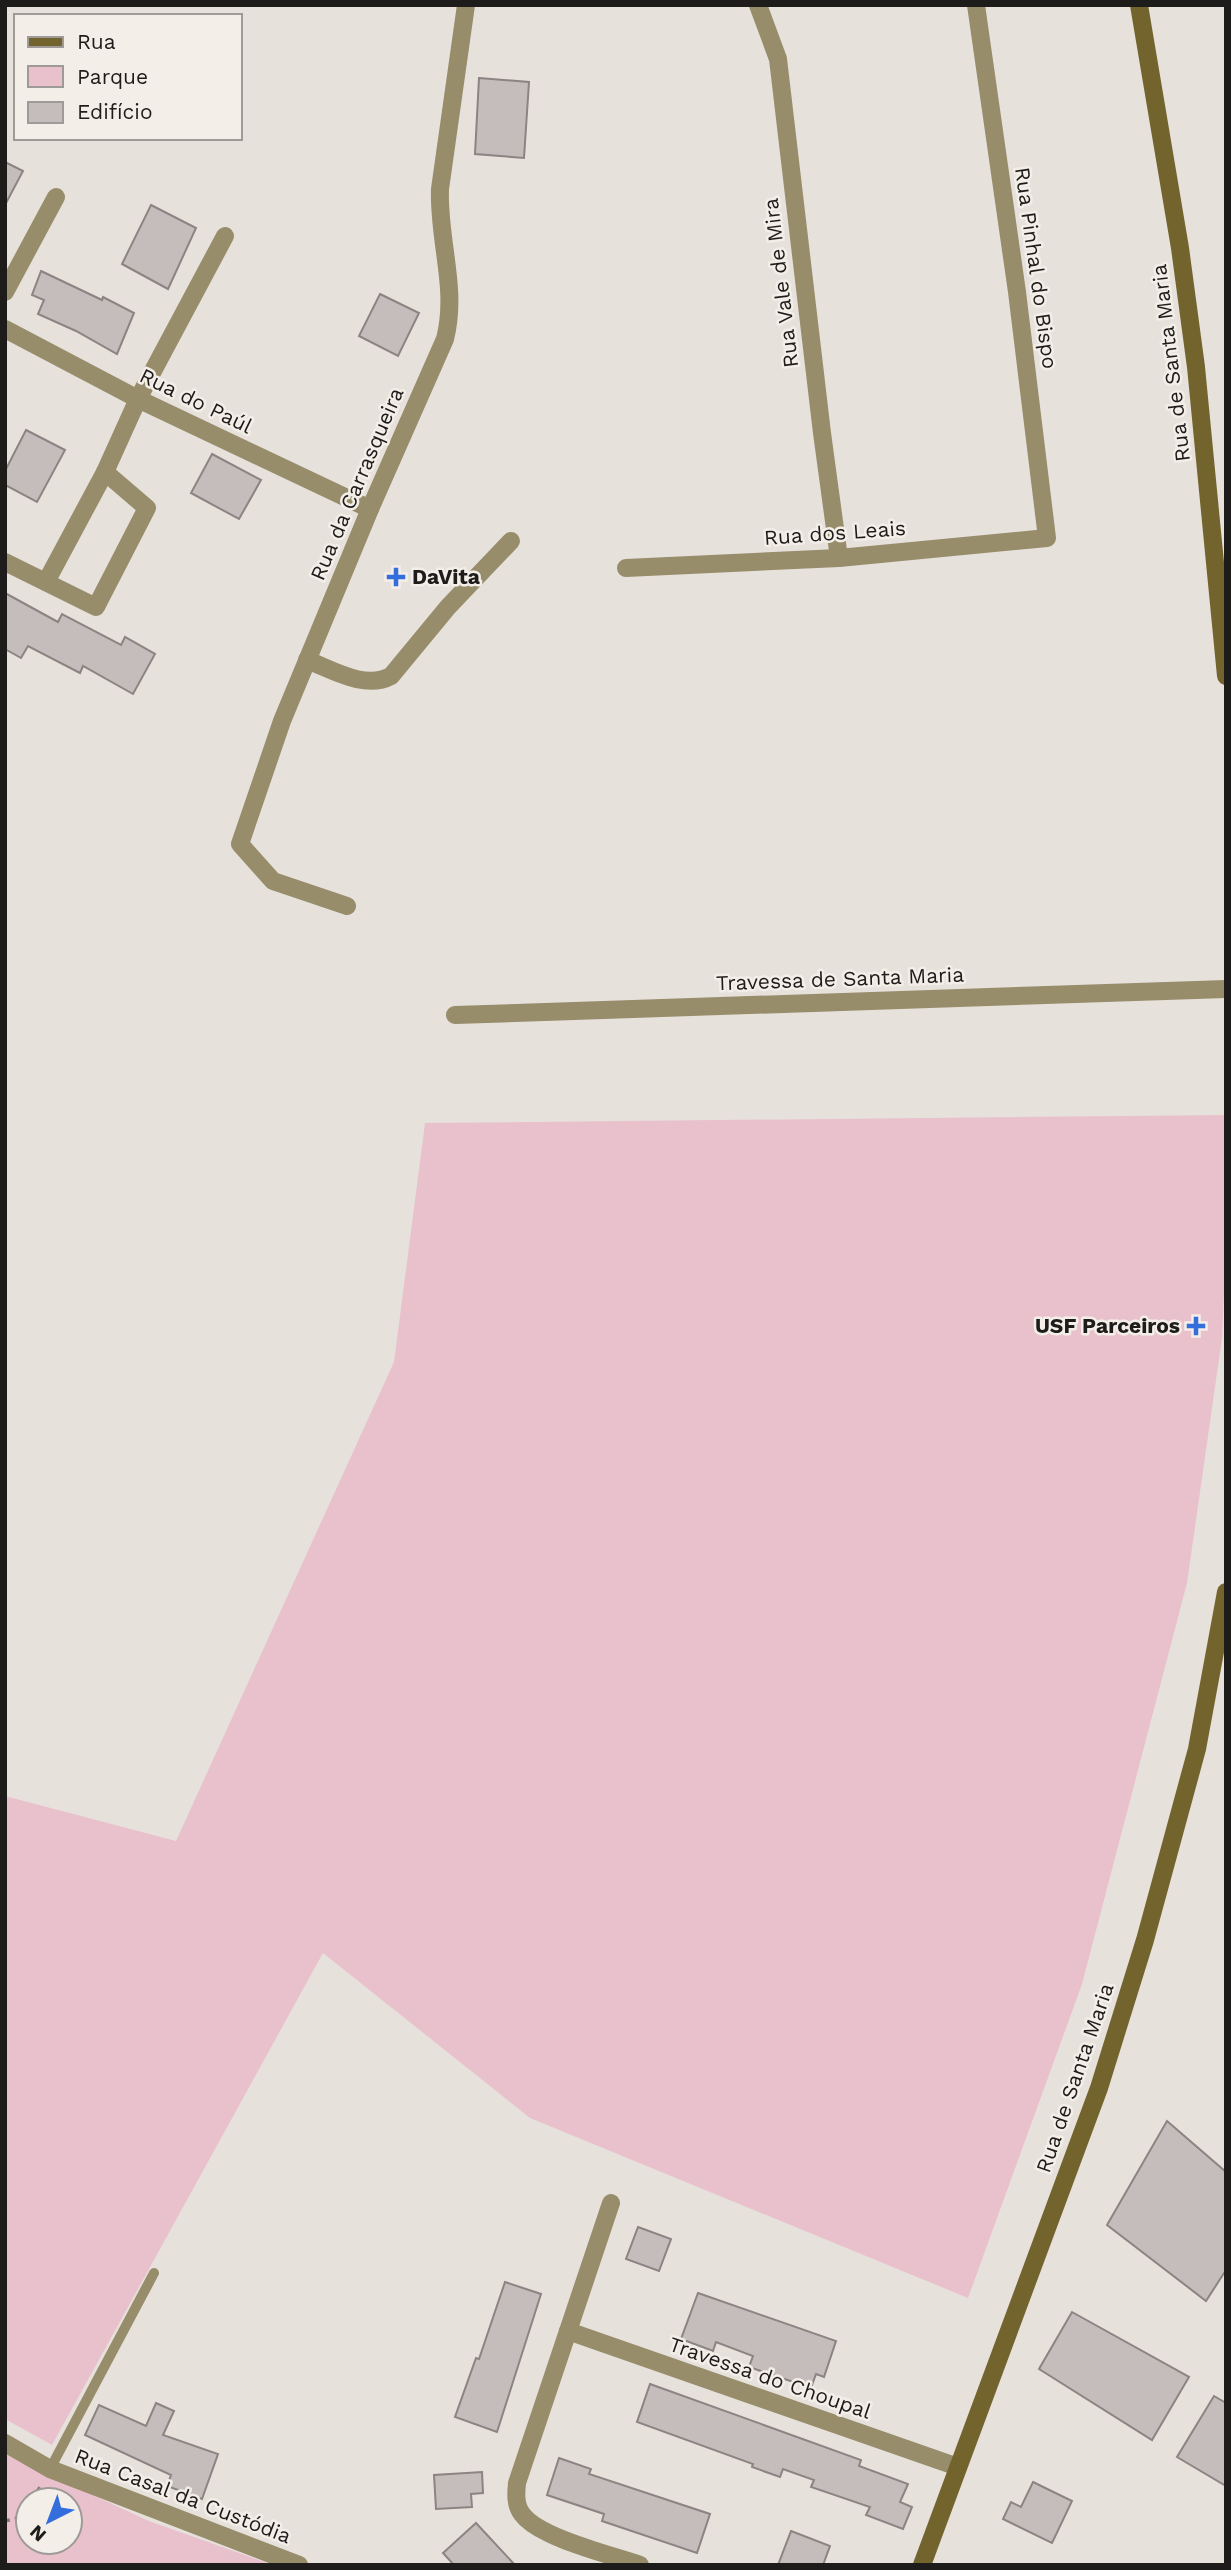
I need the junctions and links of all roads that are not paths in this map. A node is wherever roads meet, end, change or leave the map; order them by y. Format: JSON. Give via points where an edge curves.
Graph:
{"nodes":[{"id":1,"x":466,"y":5,"type":"edge"},
{"id":2,"x":758,"y":5,"type":"edge"},
{"id":3,"x":976,"y":5,"type":"edge"},
{"id":4,"x":1139,"y":5,"type":"edge"},
{"id":5,"x":56,"y":197,"type":"dead end"},
{"id":6,"x":225,"y":236,"type":"dead end"},
{"id":7,"x":5,"y":292,"type":"edge"},
{"id":8,"x":5,"y":329,"type":"edge"},
{"id":9,"x":138,"y":399,"type":"junction"},
{"id":10,"x":105,"y":472,"type":"junction"},
{"id":11,"x":370,"y":509,"type":"junction"},
{"id":12,"x":1047,"y":538,"type":"joint"},
{"id":13,"x":511,"y":541,"type":"dead end"},
{"id":14,"x":839,"y":558,"type":"junction"},
{"id":15,"x":5,"y":562,"type":"edge"},
{"id":16,"x":626,"y":568,"type":"dead end"},
{"id":17,"x":46,"y":582,"type":"junction"},
{"id":18,"x":307,"y":660,"type":"junction"},
{"id":19,"x":1226,"y":676,"type":"edge"},
{"id":20,"x":347,"y":906,"type":"dead end"},
{"id":21,"x":1226,"y":989,"type":"edge"},
{"id":22,"x":455,"y":1015,"type":"dead end"},
{"id":23,"x":1226,"y":1592,"type":"edge"},
{"id":24,"x":611,"y":2203,"type":"dead end"},
{"id":25,"x":154,"y":2273,"type":"dead end"},
{"id":26,"x":568,"y":2331,"type":"junction"},
{"id":27,"x":5,"y":2443,"type":"edge"},
{"id":28,"x":958,"y":2467,"type":"junction"},
{"id":29,"x":50,"y":2469,"type":"junction"},
{"id":30,"x":299,"y":2565,"type":"edge"},
{"id":31,"x":640,"y":2565,"type":"edge"},
{"id":32,"x":922,"y":2565,"type":"edge"}],
"edges":[{"from":1,"to":11,"type":"street","name":"Rua da Carrasqueira","via":[[440,189],[451,316]]},
{"from":2,"to":14,"type":"street","name":"Rua Vale de Mira","via":[[778,59]]},
{"from":3,"to":12,"type":"street","name":"Rua Pinhal do Bispo"},
{"from":4,"to":19,"type":"street","name":"Rua de Santa Maria","via":[[1196,367]]},
{"from":5,"to":7,"type":"street"},
{"from":6,"to":9,"type":"street"},
{"from":8,"to":9,"type":"street","name":"Rua do Paúl"},
{"from":9,"to":10,"type":"street"},
{"from":9,"to":11,"type":"street","name":"Rua do Paúl"},
{"from":10,"to":17,"type":"street"},
{"from":10,"to":17,"type":"street","via":[[148,508],[96,607]]},
{"from":11,"to":18,"type":"street","name":"Rua da Carrasqueira"},
{"from":12,"to":14,"type":"street","name":"Rua dos Leais"},
{"from":13,"to":18,"type":"street","via":[[380,683],[368,683]]},
{"from":14,"to":16,"type":"street","name":"Rua dos Leais"},
{"from":15,"to":17,"type":"street"},
{"from":18,"to":20,"type":"street","name":"Rua da Carrasqueira","via":[[240,844],[273,881]]},
{"from":21,"to":22,"type":"street","name":"Travessa de Santa Maria"},
{"from":23,"to":28,"type":"street","name":"Rua de Santa Maria","via":[[1198,1749],[1145,1940],[1098,2088]]},
{"from":24,"to":26,"type":"street"},
{"from":25,"to":29,"type":"lane"},
{"from":26,"to":28,"type":"street","name":"Travessa do Choupal"},
{"from":26,"to":31,"type":"street","via":[[517,2483],[516,2500],[521,2514],[552,2535]]},
{"from":27,"to":29,"type":"street","name":"Rua Casal da Custódia"},
{"from":28,"to":32,"type":"street","name":"Rua de Santa Maria"},
{"from":29,"to":30,"type":"street","name":"Rua Casal da Custódia"}]}
